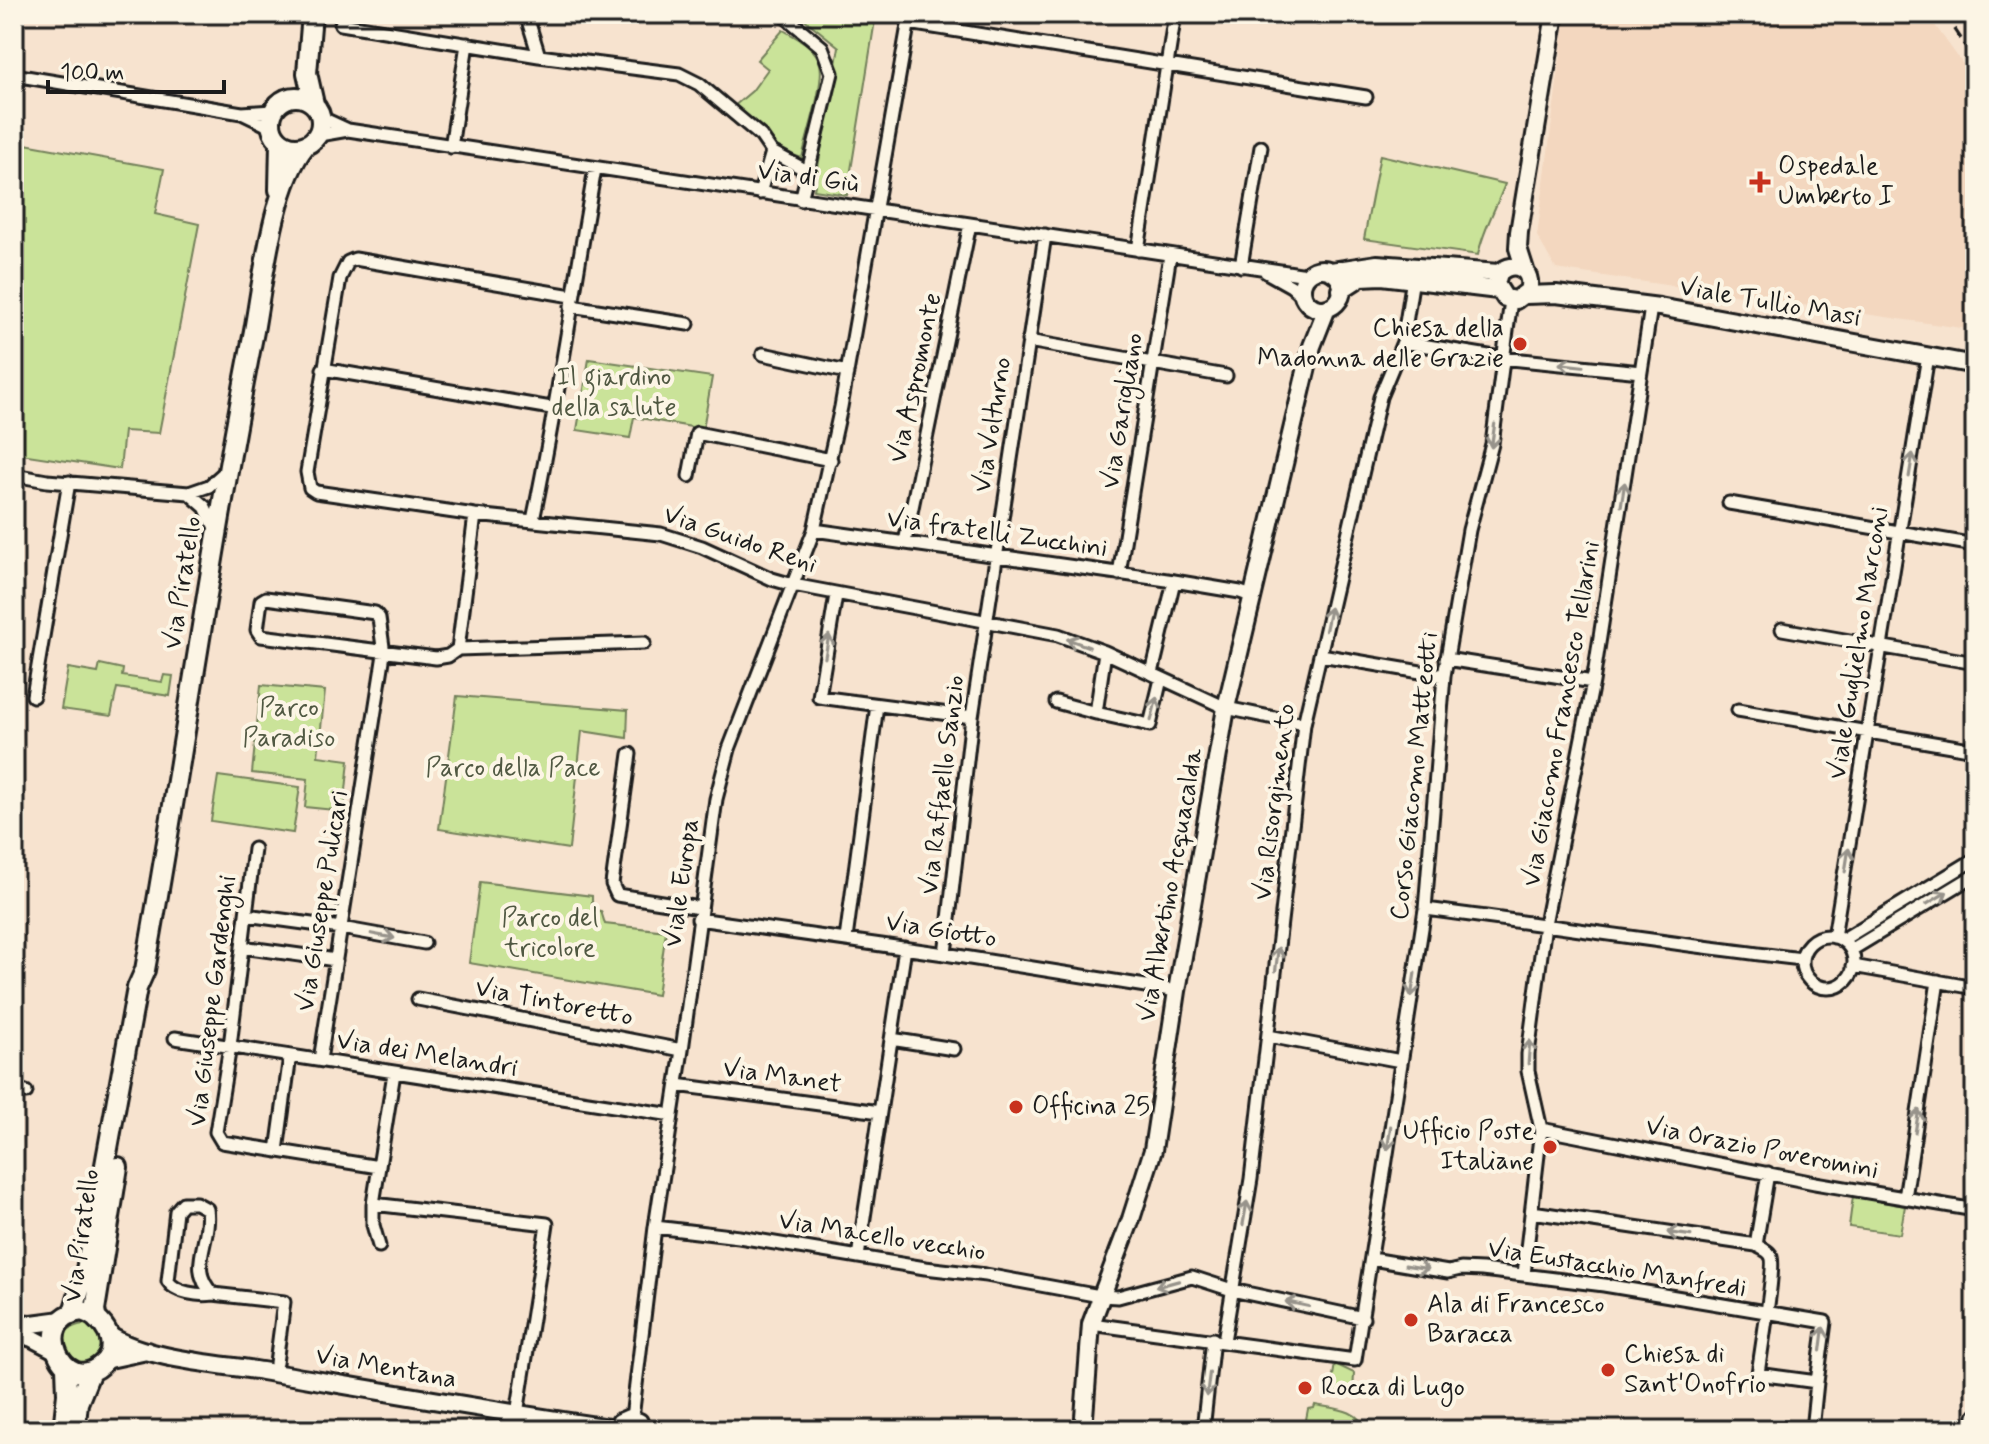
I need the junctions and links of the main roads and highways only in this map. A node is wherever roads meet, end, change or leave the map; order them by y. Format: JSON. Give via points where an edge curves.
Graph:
{"nodes":[{"id":1,"x":312,"y":14,"type":"edge"},
{"id":2,"x":1555,"y":14,"type":"edge"},
{"id":3,"x":308,"y":38,"type":"junction"},
{"id":4,"x":277,"y":120,"type":"junction"},
{"id":5,"x":315,"y":126,"type":"junction"},
{"id":6,"x":278,"y":205,"type":"junction"},
{"id":7,"x":1518,"y":248,"type":"junction"},
{"id":8,"x":1331,"y":271,"type":"junction"},
{"id":9,"x":1527,"y":273,"type":"junction"},
{"id":10,"x":1508,"y":285,"type":"junction"},
{"id":11,"x":1341,"y":290,"type":"junction"},
{"id":12,"x":1556,"y":294,"type":"junction"},
{"id":13,"x":1313,"y":303,"type":"junction"},
{"id":14,"x":1975,"y":365,"type":"edge"},
{"id":15,"x":145,"y":970,"type":"junction"},
{"id":16,"x":68,"y":1316,"type":"junction"},
{"id":17,"x":97,"y":1320,"type":"junction"},
{"id":18,"x":14,"y":1323,"type":"edge"},
{"id":19,"x":14,"y":1332,"type":"edge"},
{"id":20,"x":109,"y":1335,"type":"junction"},
{"id":21,"x":55,"y":1350,"type":"junction"},
{"id":22,"x":148,"y":1351,"type":"junction"},
{"id":23,"x":98,"y":1366,"type":"junction"},
{"id":24,"x":66,"y":1367,"type":"junction"},
{"id":25,"x":637,"y":1424,"type":"edge"},
{"id":26,"x":617,"y":1429,"type":"edge"},
{"id":27,"x":63,"y":1430,"type":"edge"},
{"id":28,"x":76,"y":1430,"type":"edge"},
{"id":29,"x":1083,"y":1430,"type":"edge"}],
"edges":[{"from":1,"to":3,"type":"main road","name":"Via Piratello"},
{"from":2,"to":7,"type":"main road"},
{"from":3,"to":4,"type":"main road","name":"Via Piratello"},
{"from":3,"to":5,"type":"main road","name":"Via Piratello"},
{"from":4,"to":5,"type":"main road","via":[[288,147]]},
{"from":4,"to":5,"type":"main road","via":[[300,97]]},
{"from":4,"to":6,"type":"main road","name":"Via Piratello"},
{"from":5,"to":6,"type":"main road","name":"Via Piratello"},
{"from":6,"to":15,"type":"main road","name":"Via Piratello","via":[[227,470]]},
{"from":7,"to":9,"type":"main road"},
{"from":7,"to":10,"type":"main road"},
{"from":8,"to":10,"type":"main road","name":"Viale Tullio Masi","via":[[1377,264]]},
{"from":8,"to":11,"type":"main road"},
{"from":8,"to":13,"type":"main road","name":"Viale Tullio Masi","via":[[1307,275],[1302,286]]},
{"from":9,"to":10,"type":"main road","name":"Viale Tullio Masi","via":[[1516,266]]},
{"from":9,"to":10,"type":"main road","via":[[1530,286]]},
{"from":9,"to":12,"type":"main road","name":"Viale Tullio Masi"},
{"from":10,"to":11,"type":"main road","name":"Viale Tullio Masi","via":[[1361,277]]},
{"from":10,"to":12,"type":"main road","name":"Viale Tullio Masi"},
{"from":11,"to":13,"type":"main road","via":[[1337,301]]},
{"from":12,"to":14,"type":"main road","name":"Viale Tullio Masi"},
{"from":13,"to":29,"type":"main road","name":"Via Albertino Acquacalda","via":[[1312,346],[1226,708],[1153,1150],[1091,1324]]},
{"from":15,"to":16,"type":"main road","name":"Via Piratello","via":[[137,988],[89,1254]]},
{"from":15,"to":17,"type":"main road","name":"Via Piratello"},
{"from":16,"to":17,"type":"main road","name":"Via Piratello","via":[[89,1313]]},
{"from":16,"to":18,"type":"main road"},
{"from":16,"to":21,"type":"main road","name":"Via Piratello","via":[[56,1330]]},
{"from":17,"to":20,"type":"main road","name":"Via Piratello"},
{"from":19,"to":21,"type":"main road"},
{"from":20,"to":22,"type":"main road","name":"Via Mentana"},
{"from":20,"to":23,"type":"main road","name":"Via Piratello","via":[[109,1352]]},
{"from":21,"to":24,"type":"main road"},
{"from":22,"to":23,"type":"main road","name":"Via Mentana"},
{"from":22,"to":26,"type":"main road","name":"Via Mentana"},
{"from":23,"to":24,"type":"main road","via":[[78,1372]]},
{"from":23,"to":28,"type":"main road","name":"Via Piratello","via":[[78,1403]]},
{"from":24,"to":27,"type":"main road"},
{"from":25,"to":26,"type":"main road","via":[[622,1420]]}]}
